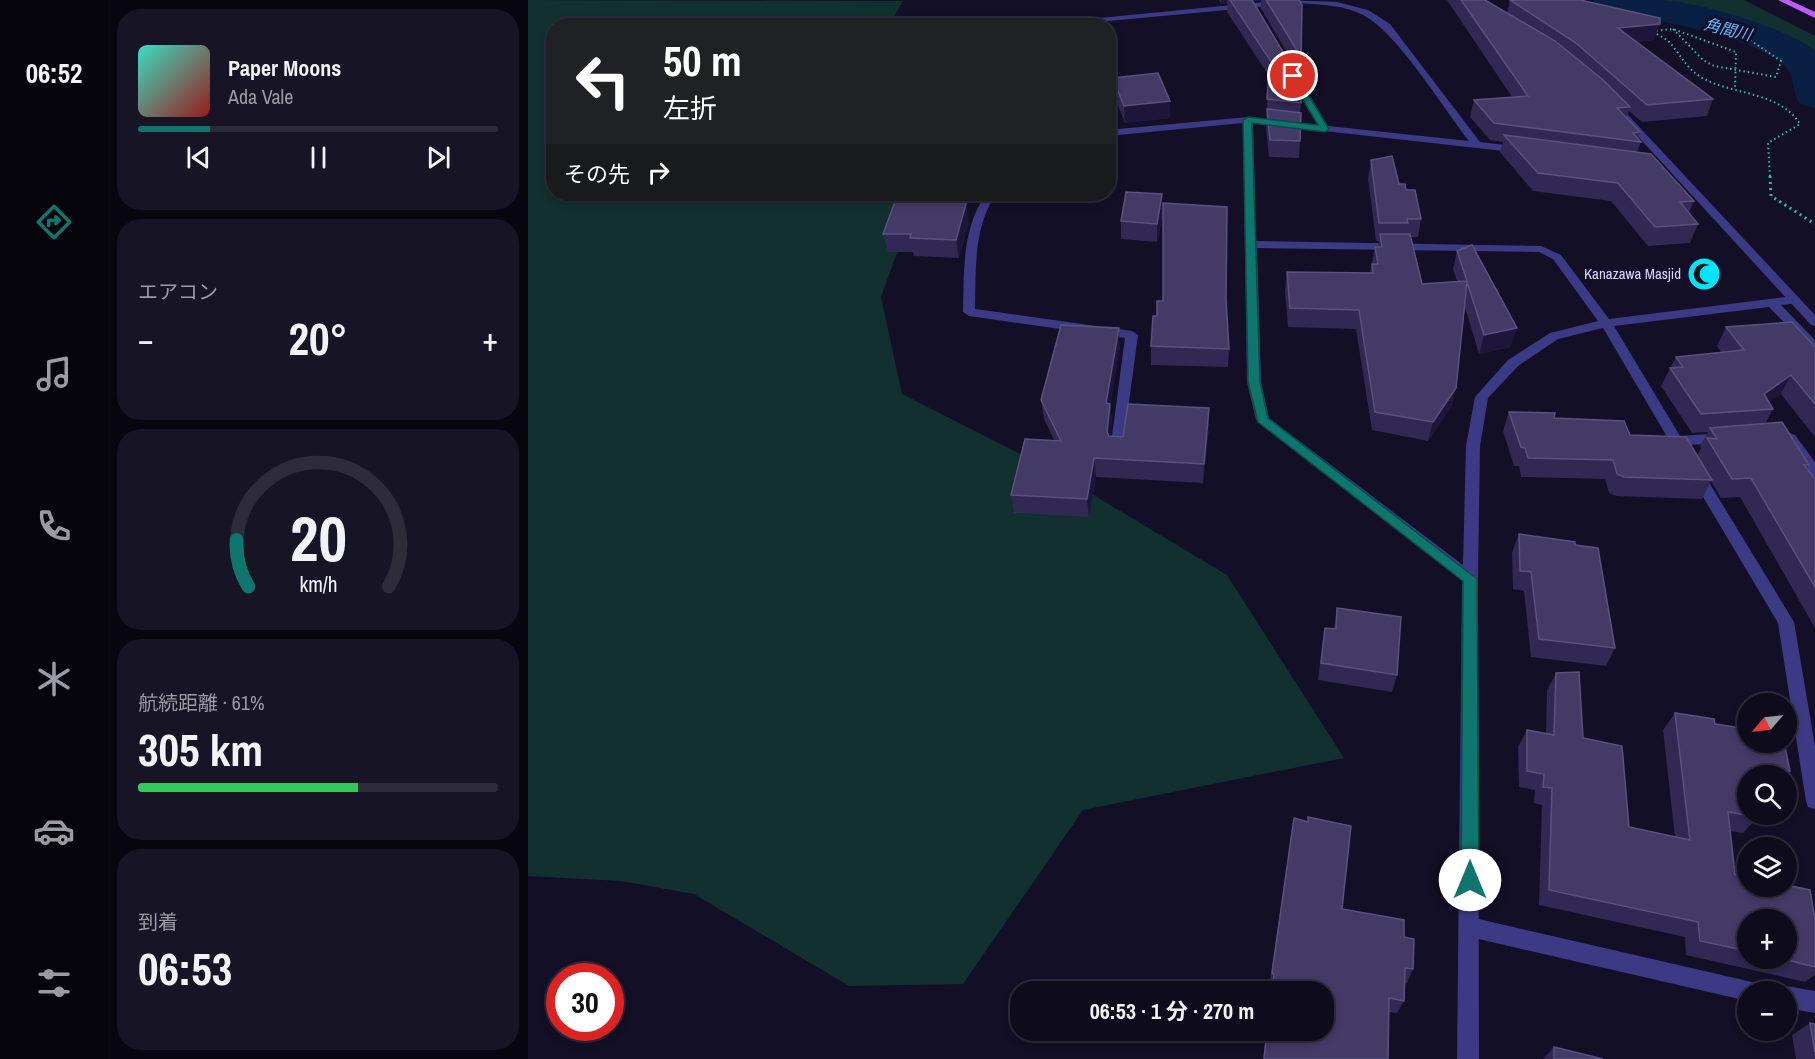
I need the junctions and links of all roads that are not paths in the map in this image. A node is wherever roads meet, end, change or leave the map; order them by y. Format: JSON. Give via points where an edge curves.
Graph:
{"nodes":[{"id":1,"x":1782,"y":0,"type":"edge"},
{"id":2,"x":1251,"y":4,"type":"junction"},
{"id":3,"x":1256,"y":14,"type":"edge"},
{"id":4,"x":1815,"y":15,"type":"edge"},
{"id":5,"x":1105,"y":18,"type":"edge"},
{"id":6,"x":1285,"y":62,"type":"edge"},
{"id":7,"x":1621,"y":112,"type":"edge"},
{"id":8,"x":1248,"y":120,"type":"junction"},
{"id":9,"x":1325,"y":129,"type":"junction"},
{"id":10,"x":1116,"y":132,"type":"edge"},
{"id":11,"x":1476,"y":144,"type":"junction"},
{"id":12,"x":1535,"y":152,"type":"edge"},
{"id":13,"x":1653,"y":167,"type":"edge"},
{"id":14,"x":1676,"y":170,"type":"junction"},
{"id":15,"x":984,"y":201,"type":"edge"},
{"id":16,"x":1251,"y":243,"type":"junction"},
{"id":17,"x":1794,"y":300,"type":"junction"},
{"id":18,"x":1772,"y":303,"type":"junction"},
{"id":19,"x":1815,"y":322,"type":"edge"},
{"id":20,"x":1606,"y":323,"type":"junction"},
{"id":21,"x":1815,"y":346,"type":"edge"},
{"id":22,"x":1776,"y":434,"type":"edge"},
{"id":23,"x":1743,"y":436,"type":"edge"},
{"id":24,"x":1677,"y":441,"type":"junction"},
{"id":25,"x":1117,"y":451,"type":"edge"},
{"id":26,"x":1815,"y":471,"type":"edge"},
{"id":27,"x":1470,"y":579,"type":"junction"},
{"id":28,"x":1815,"y":801,"type":"edge"},
{"id":29,"x":1470,"y":927,"type":"junction"},
{"id":30,"x":1737,"y":989,"type":"edge"},
{"id":31,"x":1797,"y":1000,"type":"edge"},
{"id":32,"x":1815,"y":1002,"type":"edge"},
{"id":33,"x":1468,"y":1059,"type":"edge"}],
"edges":[{"from":1,"to":4,"type":"main road"},
{"from":2,"to":3,"type":"street"},
{"from":2,"to":5,"type":"street"},
{"from":2,"to":11,"type":"street","via":[[1300,1],[1337,4],[1365,12],[1387,26]]},
{"from":6,"to":9,"type":"street"},
{"from":7,"to":14,"type":"street"},
{"from":8,"to":9,"type":"street"},
{"from":8,"to":10,"type":"street"},
{"from":8,"to":16,"type":"street"},
{"from":9,"to":11,"type":"street"},
{"from":11,"to":12,"type":"street"},
{"from":13,"to":14,"type":"street"},
{"from":14,"to":17,"type":"street"},
{"from":15,"to":25,"type":"street","via":[[971,252],[969,312],[1132,335]]},
{"from":16,"to":20,"type":"street","via":[[1541,249],[1557,257]]},
{"from":16,"to":27,"type":"street","via":[[1254,382],[1263,420]]},
{"from":17,"to":18,"type":"street"},
{"from":17,"to":19,"type":"street"},
{"from":18,"to":20,"type":"street"},
{"from":18,"to":21,"type":"street"},
{"from":20,"to":24,"type":"street"},
{"from":20,"to":27,"type":"street","via":[[1554,336],[1513,363],[1482,397],[1473,446]]},
{"from":22,"to":26,"type":"street","via":[[1787,433]]},
{"from":23,"to":24,"type":"street"},
{"from":24,"to":28,"type":"street","via":[[1786,622]]},
{"from":27,"to":29,"type":"street"},
{"from":29,"to":30,"type":"street"},
{"from":29,"to":33,"type":"street"},
{"from":31,"to":32,"type":"street"}]}
